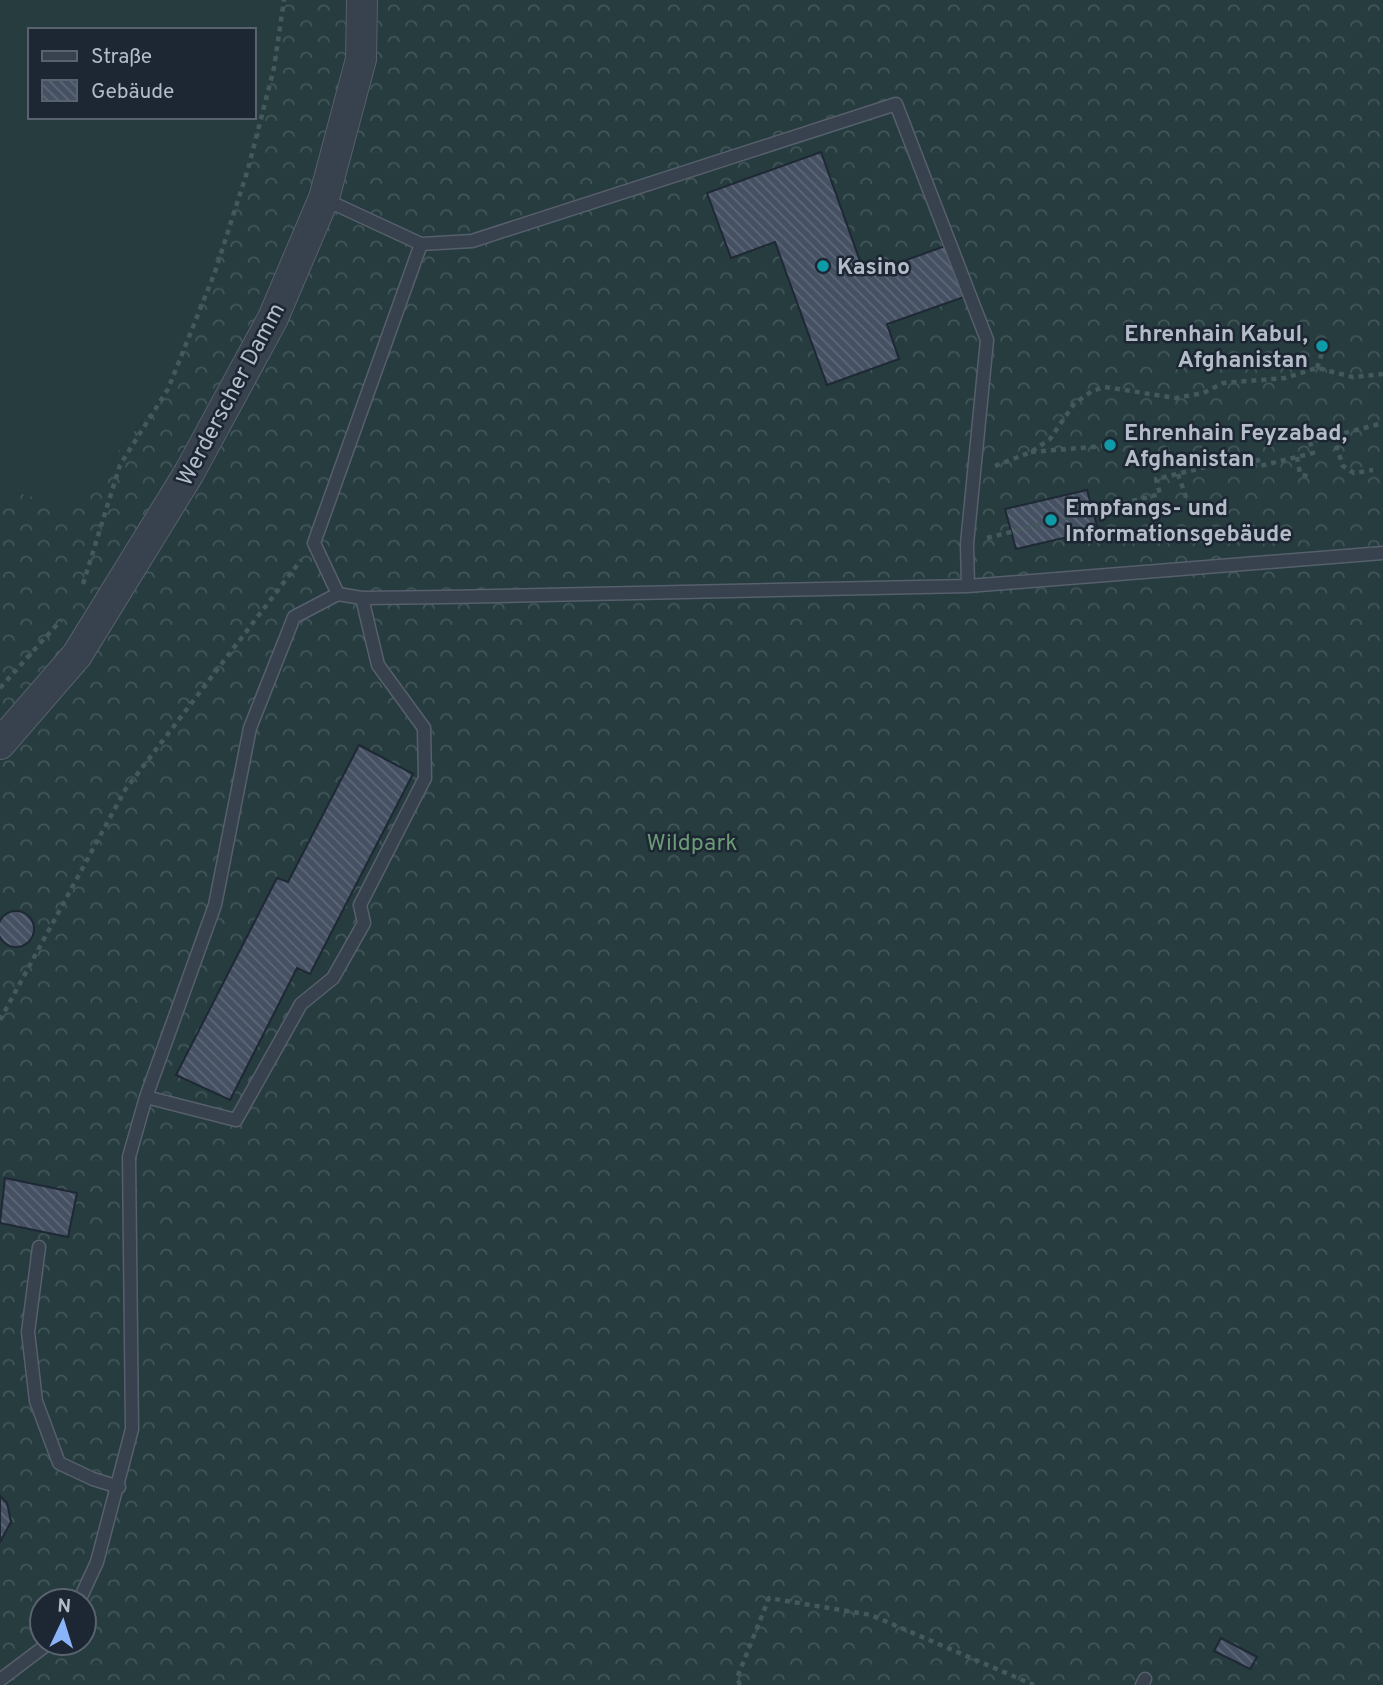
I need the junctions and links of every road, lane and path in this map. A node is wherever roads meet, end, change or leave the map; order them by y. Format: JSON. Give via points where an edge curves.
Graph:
{"nodes":[{"id":1,"x":284,"y":0,"type":"edge"},
{"id":2,"x":362,"y":0,"type":"edge"},
{"id":3,"x":324,"y":198,"type":"junction"},
{"id":4,"x":421,"y":244,"type":"junction"},
{"id":5,"x":1322,"y":353,"type":"dead end"},
{"id":6,"x":1317,"y":368,"type":"junction"},
{"id":7,"x":1383,"y":374,"type":"edge"},
{"id":8,"x":1383,"y":423,"type":"edge"},
{"id":9,"x":1333,"y":436,"type":"junction"},
{"id":10,"x":1104,"y":446,"type":"dead end"},
{"id":11,"x":1031,"y":452,"type":"junction"},
{"id":12,"x":1297,"y":457,"type":"junction"},
{"id":13,"x":1373,"y":470,"type":"dead end"},
{"id":14,"x":974,"y":474,"type":"junction"},
{"id":15,"x":1178,"y":474,"type":"junction"},
{"id":16,"x":1310,"y":477,"type":"dead end"},
{"id":17,"x":1213,"y":511,"type":"dead end"},
{"id":18,"x":1007,"y":533,"type":"dead end"},
{"id":19,"x":314,"y":543,"type":"junction"},
{"id":20,"x":1383,"y":554,"type":"edge"},
{"id":21,"x":968,"y":586,"type":"junction"},
{"id":22,"x":82,"y":589,"type":"dead end"},
{"id":23,"x":338,"y":594,"type":"junction"},
{"id":24,"x":362,"y":598,"type":"junction"},
{"id":25,"x":69,"y":611,"type":"dead end"},
{"id":26,"x":0,"y":688,"type":"edge"},
{"id":27,"x":0,"y":744,"type":"edge"},
{"id":28,"x":0,"y":1020,"type":"edge"},
{"id":29,"x":146,"y":1097,"type":"junction"},
{"id":30,"x":39,"y":1247,"type":"dead end"},
{"id":31,"x":119,"y":1487,"type":"junction"},
{"id":32,"x":85,"y":1587,"type":"edge"},
{"id":33,"x":30,"y":1657,"type":"edge"},
{"id":34,"x":0,"y":1680,"type":"edge"},
{"id":35,"x":740,"y":1685,"type":"edge"},
{"id":36,"x":1034,"y":1685,"type":"edge"}],
"edges":[{"from":1,"to":22,"type":"path","via":[[271,81],[215,272],[168,390],[120,465]]},
{"from":2,"to":3,"type":"street","name":"Werderscher Damm","via":[[361,59]]},
{"from":3,"to":4,"type":"lane"},
{"from":3,"to":27,"type":"street","name":"Werderscher Damm","via":[[273,318],[190,473],[77,655]]},
{"from":4,"to":14,"type":"lane","via":[[472,241],[896,104],[987,340]]},
{"from":4,"to":19,"type":"lane"},
{"from":5,"to":6,"type":"path"},
{"from":6,"to":7,"type":"path","via":[[1353,377]]},
{"from":6,"to":11,"type":"path","via":[[1285,378],[1223,383],[1176,398],[1105,387],[1081,397],[1050,439]]},
{"from":8,"to":9,"type":"path"},
{"from":9,"to":12,"type":"path","via":[[1310,442],[1312,453]]},
{"from":9,"to":13,"type":"path","via":[[1343,466],[1354,473]]},
{"from":10,"to":11,"type":"path"},
{"from":11,"to":14,"type":"path"},
{"from":12,"to":15,"type":"path","via":[[1260,466],[1256,455]]},
{"from":12,"to":16,"type":"path","via":[[1300,474]]},
{"from":14,"to":21,"type":"lane"},
{"from":15,"to":17,"type":"path","via":[[1189,506],[1200,512]]},
{"from":15,"to":18,"type":"path","via":[[1156,480],[1160,494]]},
{"from":19,"to":23,"type":"lane"},
{"from":19,"to":28,"type":"path","via":[[125,790]]},
{"from":20,"to":21,"type":"lane"},
{"from":21,"to":24,"type":"lane"},
{"from":23,"to":24,"type":"lane"},
{"from":23,"to":29,"type":"lane","via":[[295,617],[250,728],[215,905]]},
{"from":24,"to":29,"type":"lane","via":[[378,665],[424,728],[425,778],[360,905],[364,923],[333,978],[301,1004],[236,1120]]},
{"from":25,"to":26,"type":"path"},
{"from":29,"to":31,"type":"lane","via":[[130,1157],[132,1429]]},
{"from":30,"to":31,"type":"lane","via":[[28,1332],[36,1401],[59,1463]]},
{"from":31,"to":32,"type":"lane"},
{"from":33,"to":34,"type":"lane"},
{"from":35,"to":36,"type":"path","via":[[737,1678],[769,1598],[871,1615]]}]}
